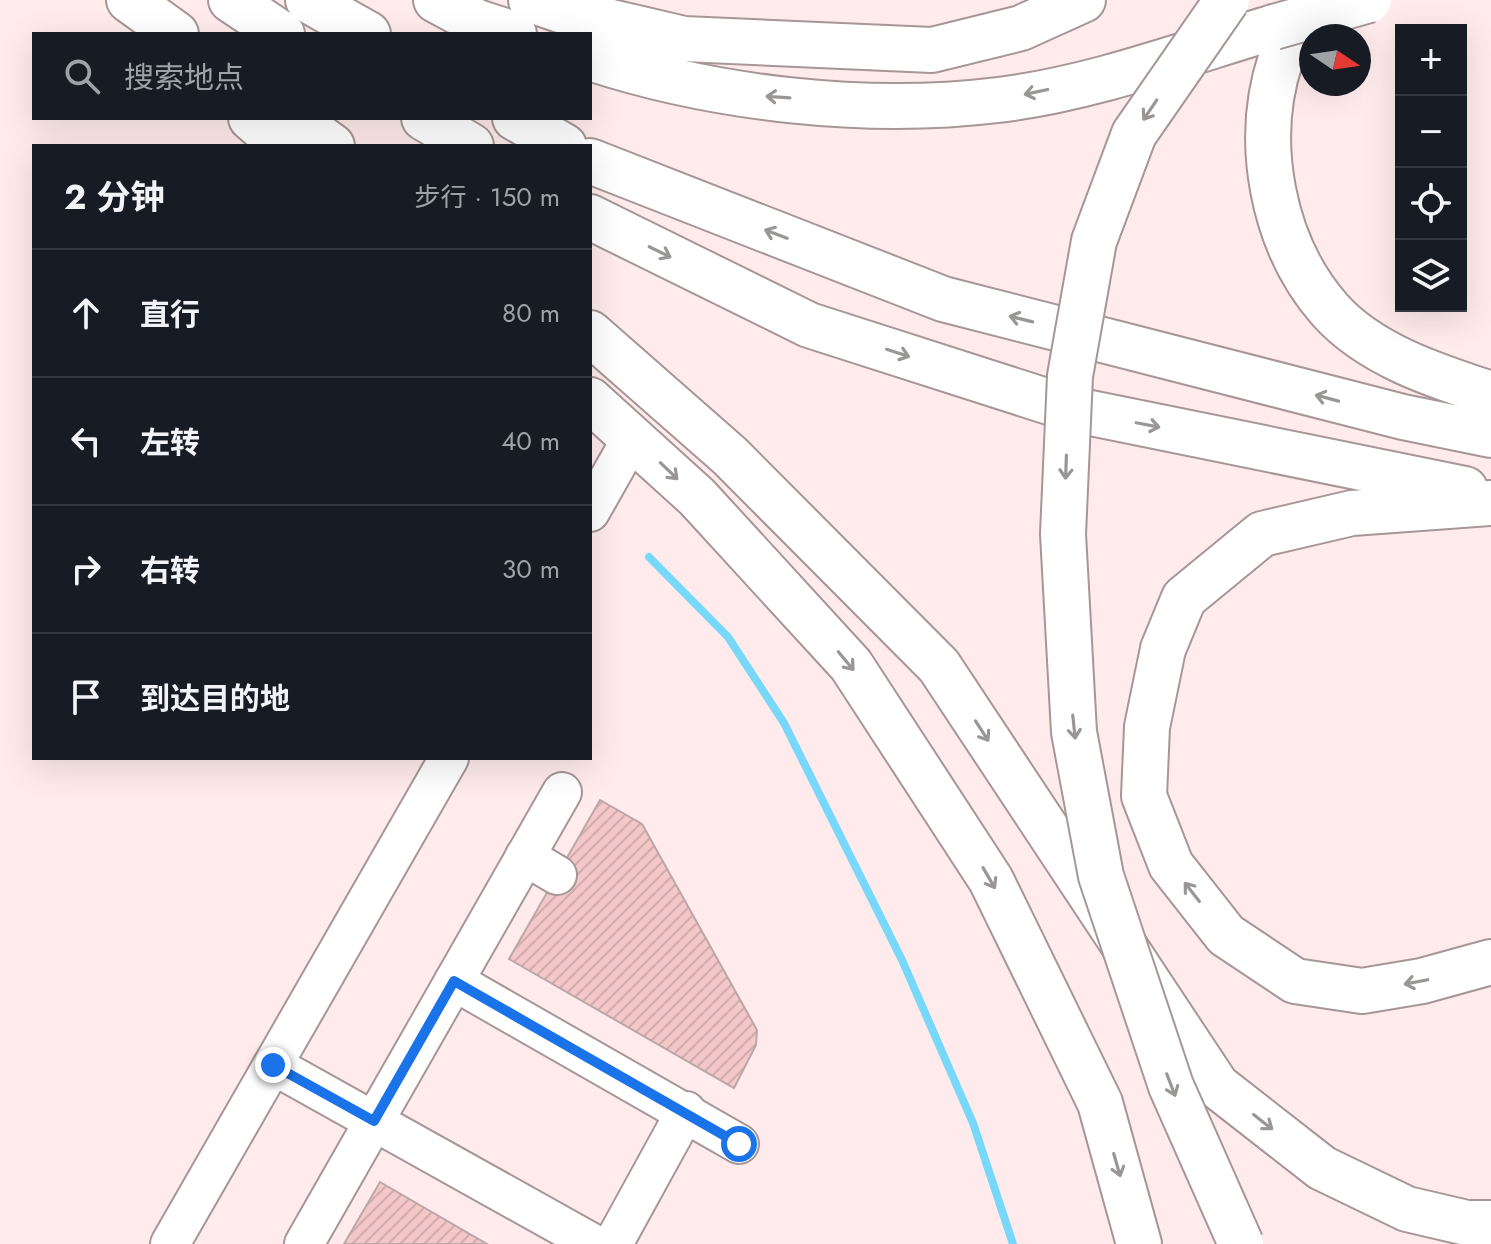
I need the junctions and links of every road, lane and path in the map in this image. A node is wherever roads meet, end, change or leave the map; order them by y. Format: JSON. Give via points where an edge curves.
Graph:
{"nodes":[{"id":1,"x":114,"y":0,"type":"edge"},
{"id":2,"x":129,"y":0,"type":"edge"},
{"id":3,"x":231,"y":0,"type":"edge"},
{"id":4,"x":308,"y":0,"type":"edge"},
{"id":5,"x":436,"y":0,"type":"edge"},
{"id":6,"x":531,"y":0,"type":"edge"},
{"id":7,"x":1083,"y":0,"type":"edge"},
{"id":8,"x":1227,"y":0,"type":"edge"},
{"id":9,"x":1315,"y":0,"type":"edge"},
{"id":10,"x":1369,"y":0,"type":"edge"},
{"id":11,"x":151,"y":32,"type":"edge"},
{"id":12,"x":173,"y":32,"type":"edge"},
{"id":13,"x":279,"y":32,"type":"edge"},
{"id":14,"x":364,"y":32,"type":"edge"},
{"id":15,"x":508,"y":32,"type":"edge"},
{"id":16,"x":592,"y":58,"type":"edge"},
{"id":17,"x":253,"y":120,"type":"edge"},
{"id":18,"x":296,"y":120,"type":"edge"},
{"id":19,"x":427,"y":120,"type":"edge"},
{"id":20,"x":518,"y":120,"type":"edge"},
{"id":21,"x":281,"y":144,"type":"edge"},
{"id":22,"x":329,"y":144,"type":"edge"},
{"id":23,"x":468,"y":144,"type":"edge"},
{"id":24,"x":560,"y":144,"type":"edge"},
{"id":25,"x":592,"y":162,"type":"edge"},
{"id":26,"x":592,"y":218,"type":"edge"},
{"id":27,"x":592,"y":335,"type":"edge"},
{"id":28,"x":1491,"y":394,"type":"edge"},
{"id":29,"x":592,"y":402,"type":"edge"},
{"id":30,"x":1491,"y":435,"type":"edge"},
{"id":31,"x":633,"y":436,"type":"junction"},
{"id":32,"x":1491,"y":494,"type":"edge"},
{"id":33,"x":1491,"y":503,"type":"edge"},
{"id":34,"x":592,"y":508,"type":"edge"},
{"id":35,"x":448,"y":760,"type":"edge"},
{"id":36,"x":562,"y":792,"type":"dead end"},
{"id":37,"x":525,"y":856,"type":"junction"},
{"id":38,"x":557,"y":875,"type":"dead end"},
{"id":39,"x":1491,"y":962,"type":"edge"},
{"id":40,"x":454,"y":981,"type":"junction"},
{"id":41,"x":273,"y":1065,"type":"junction"},
{"id":42,"x":686,"y":1111,"type":"junction"},
{"id":43,"x":374,"y":1121,"type":"junction"},
{"id":44,"x":739,"y":1144,"type":"dead end"},
{"id":45,"x":1491,"y":1223,"type":"edge"},
{"id":46,"x":170,"y":1244,"type":"edge"},
{"id":47,"x":304,"y":1244,"type":"edge"},
{"id":48,"x":594,"y":1244,"type":"edge"},
{"id":49,"x":613,"y":1244,"type":"edge"},
{"id":50,"x":1139,"y":1244,"type":"edge"},
{"id":51,"x":1241,"y":1244,"type":"edge"}],
"edges":[{"from":1,"to":11,"type":"main road"},
{"from":2,"to":12,"type":"main road"},
{"from":3,"to":13,"type":"main road"},
{"from":4,"to":14,"type":"main road"},
{"from":5,"to":15,"type":"main road"},
{"from":6,"to":7,"type":"main road","via":[[684,39],[932,50],[1021,28]]},
{"from":8,"to":51,"type":"main road","one_way":true,"bridge":true,"via":[[1134,134],[1094,241],[1070,376],[1063,534],[1074,732],[1101,876],[1171,1086]]},
{"from":9,"to":28,"type":"main road","via":[[1282,56],[1269,119],[1271,192],[1303,272],[1331,312],[1375,346],[1430,374]]},
{"from":10,"to":16,"type":"main road","one_way":true,"bridge":true,"via":[[1105,77],[999,100],[888,105],[736,94]]},
{"from":17,"to":21,"type":"main road"},
{"from":18,"to":22,"type":"main road"},
{"from":19,"to":23,"type":"main road"},
{"from":20,"to":24,"type":"main road"},
{"from":30,"to":25,"type":"main road","one_way":true,"via":[[943,299]]},
{"from":26,"to":32,"type":"main road","one_way":true,"via":[[824,329],[1071,409]]},
{"from":27,"to":45,"type":"main road","one_way":true,"bridge":true,"via":[[730,456],[939,666],[1217,1086],[1322,1168],[1407,1209]]},
{"from":29,"to":31,"type":"main road"},
{"from":31,"to":34,"type":"street"},
{"from":31,"to":50,"type":"main road","one_way":true,"via":[[697,497],[851,665],[991,880],[1100,1103]]},
{"from":39,"to":33,"type":"main road","one_way":true,"via":[[1362,991],[1295,981],[1226,935],[1171,865],[1144,796],[1147,727],[1163,649],[1184,598],[1262,534],[1352,513]]},
{"from":35,"to":41,"type":"street"},
{"from":36,"to":37,"type":"street"},
{"from":37,"to":38,"type":"street"},
{"from":37,"to":40,"type":"street"},
{"from":40,"to":42,"type":"street"},
{"from":40,"to":43,"type":"street"},
{"from":41,"to":43,"type":"street"},
{"from":41,"to":46,"type":"street"},
{"from":42,"to":44,"type":"street"},
{"from":42,"to":49,"type":"street"},
{"from":43,"to":47,"type":"street"},
{"from":43,"to":48,"type":"street"}]}
